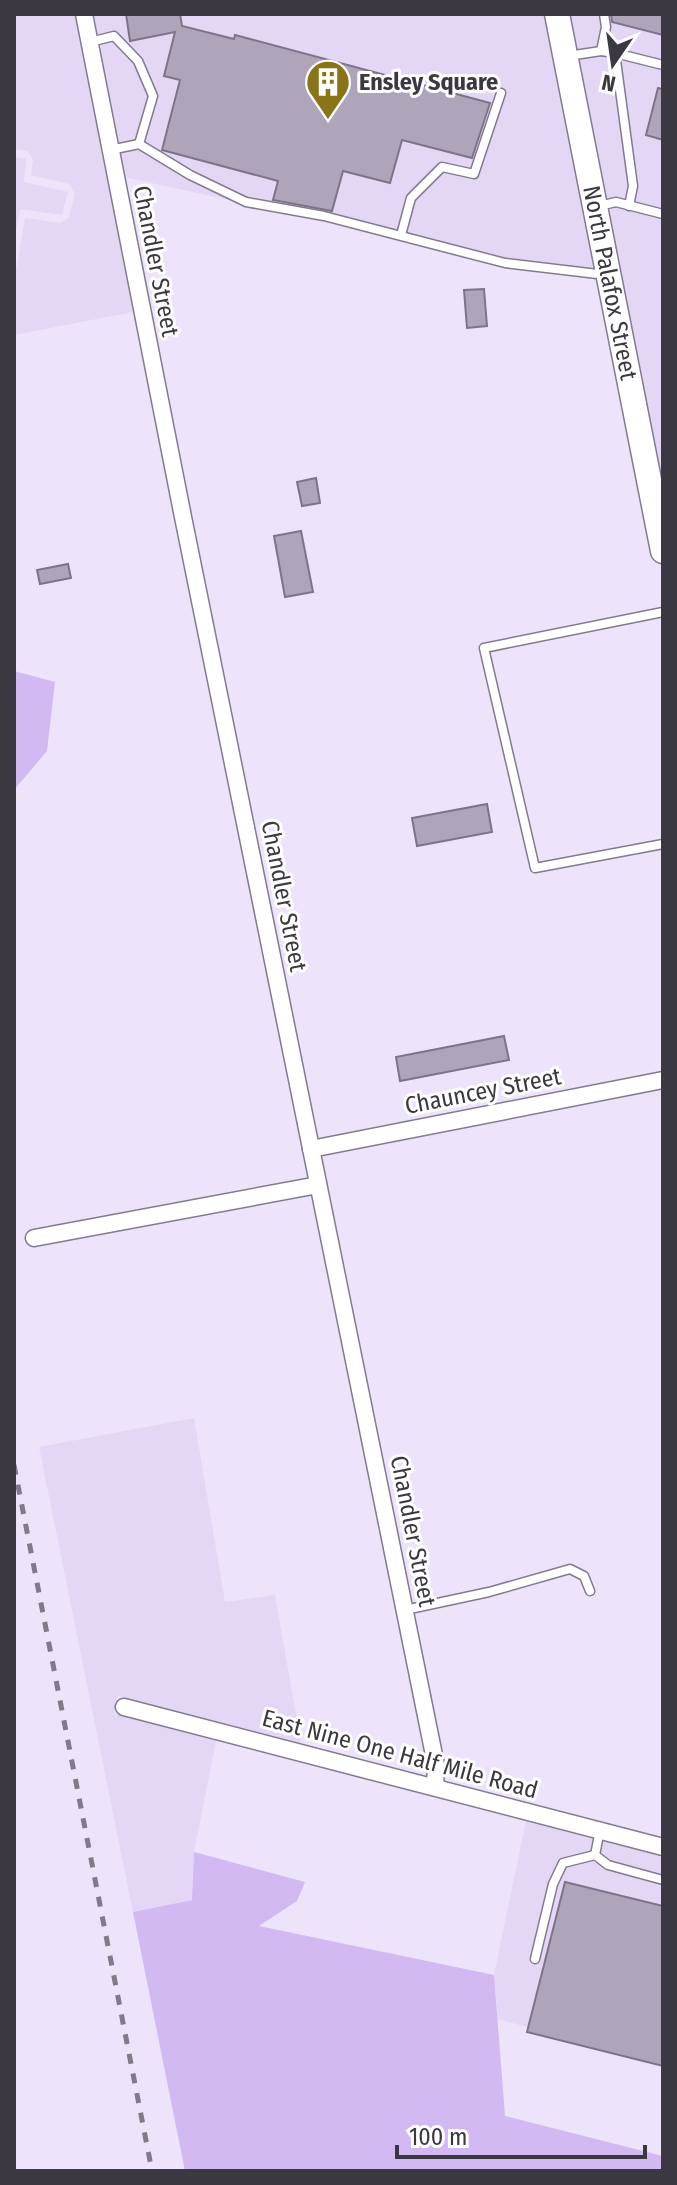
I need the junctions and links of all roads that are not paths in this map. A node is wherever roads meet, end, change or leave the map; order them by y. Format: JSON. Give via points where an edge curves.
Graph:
{"nodes":[{"id":1,"x":84,"y":14,"type":"edge"},
{"id":2,"x":557,"y":14,"type":"edge"},
{"id":3,"x":604,"y":14,"type":"edge"},
{"id":4,"x":89,"y":42,"type":"junction"},
{"id":5,"x":601,"y":51,"type":"junction"},
{"id":6,"x":615,"y":53,"type":"junction"},
{"id":7,"x":565,"y":56,"type":"junction"},
{"id":8,"x":663,"y":65,"type":"edge"},
{"id":9,"x":501,"y":93,"type":"dead end"},
{"id":10,"x":139,"y":144,"type":"junction"},
{"id":11,"x":110,"y":150,"type":"junction"},
{"id":12,"x":629,"y":206,"type":"junction"},
{"id":13,"x":594,"y":207,"type":"junction"},
{"id":14,"x":663,"y":214,"type":"edge"},
{"id":15,"x":401,"y":235,"type":"junction"},
{"id":16,"x":607,"y":275,"type":"junction"},
{"id":17,"x":663,"y":551,"type":"edge"},
{"id":18,"x":663,"y":612,"type":"edge"},
{"id":19,"x":663,"y":844,"type":"edge"},
{"id":20,"x":663,"y":1080,"type":"edge"},
{"id":21,"x":311,"y":1149,"type":"junction"},
{"id":22,"x":318,"y":1185,"type":"junction"},
{"id":23,"x":34,"y":1238,"type":"dead end"},
{"id":24,"x":590,"y":1591,"type":"dead end"},
{"id":25,"x":405,"y":1611,"type":"junction"},
{"id":26,"x":124,"y":1707,"type":"dead end"},
{"id":27,"x":435,"y":1787,"type":"junction"},
{"id":28,"x":600,"y":1830,"type":"junction"},
{"id":29,"x":663,"y":1847,"type":"edge"},
{"id":30,"x":595,"y":1855,"type":"junction"},
{"id":31,"x":663,"y":1880,"type":"edge"},
{"id":32,"x":535,"y":1959,"type":"dead end"}],
"edges":[{"from":1,"to":4,"type":"street","name":"Chandler Street"},
{"from":2,"to":7,"type":"main road","name":"North Palafox Street"},
{"from":3,"to":5,"type":"lane"},
{"from":4,"to":10,"type":"lane","via":[[114,36],[138,61],[153,96]]},
{"from":4,"to":11,"type":"street","name":"Chandler Street"},
{"from":5,"to":6,"type":"lane"},
{"from":5,"to":7,"type":"lane"},
{"from":6,"to":8,"type":"lane"},
{"from":6,"to":12,"type":"lane","via":[[633,186]]},
{"from":7,"to":13,"type":"main road","name":"North Palafox Street"},
{"from":9,"to":15,"type":"lane","via":[[474,174],[442,167],[411,198]]},
{"from":10,"to":11,"type":"lane"},
{"from":10,"to":15,"type":"lane","via":[[246,202]]},
{"from":11,"to":21,"type":"street","name":"Chandler Street"},
{"from":12,"to":13,"type":"lane","via":[[616,202]]},
{"from":12,"to":14,"type":"lane"},
{"from":13,"to":16,"type":"main road","name":"North Palafox Street"},
{"from":15,"to":16,"type":"lane","via":[[505,263]]},
{"from":16,"to":17,"type":"main road","name":"North Palafox Street"},
{"from":18,"to":19,"type":"lane","via":[[484,648],[535,868]]},
{"from":20,"to":21,"type":"street","name":"Chauncey Street"},
{"from":21,"to":22,"type":"street","name":"Chandler Street"},
{"from":22,"to":23,"type":"street"},
{"from":22,"to":25,"type":"street","name":"Chandler Street"},
{"from":24,"to":25,"type":"lane","via":[[584,1576],[570,1569]]},
{"from":25,"to":27,"type":"street","name":"Chandler Street","via":[[436,1765]]},
{"from":26,"to":27,"type":"street","name":"East Nine One Half Mile Road"},
{"from":27,"to":28,"type":"street","name":"East Nine One Half Mile Road"},
{"from":28,"to":29,"type":"street","name":"East Nine One Half Mile Road"},
{"from":28,"to":30,"type":"lane"},
{"from":30,"to":31,"type":"lane","via":[[608,1865]]},
{"from":30,"to":32,"type":"lane","via":[[563,1863]]}]}
